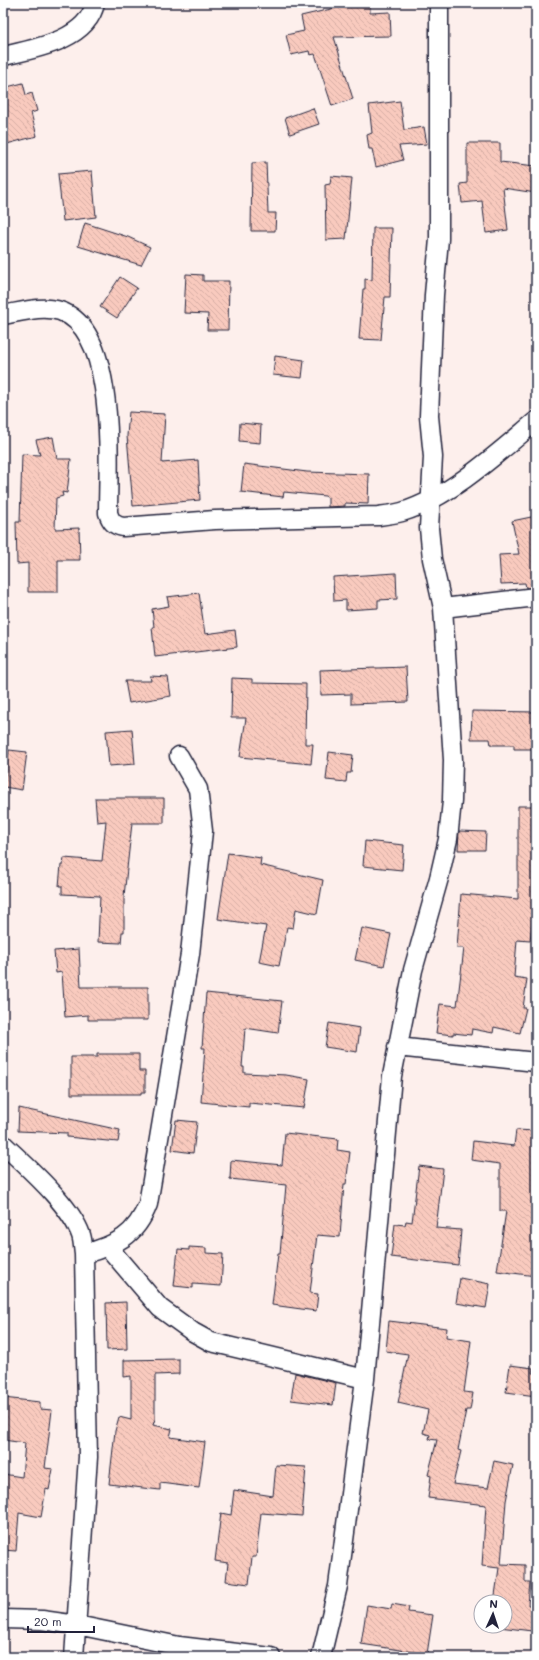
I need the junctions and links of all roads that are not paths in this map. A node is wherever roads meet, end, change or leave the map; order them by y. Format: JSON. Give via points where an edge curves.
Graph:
{"nodes":[{"id":1,"x":95,"y":3,"type":"edge"},
{"id":2,"x":440,"y":3,"type":"edge"},
{"id":3,"x":3,"y":56,"type":"edge"},
{"id":4,"x":3,"y":315,"type":"edge"},
{"id":5,"x":536,"y":421,"type":"edge"},
{"id":6,"x":431,"y":500,"type":"junction"},
{"id":7,"x":536,"y":597,"type":"edge"},
{"id":8,"x":442,"y":608,"type":"junction"},
{"id":9,"x":179,"y":756,"type":"dead end"},
{"id":10,"x":397,"y":1047,"type":"junction"},
{"id":11,"x":536,"y":1062,"type":"edge"},
{"id":12,"x":3,"y":1144,"type":"edge"},
{"id":13,"x":108,"y":1247,"type":"junction"},
{"id":14,"x":84,"y":1254,"type":"junction"},
{"id":15,"x":365,"y":1379,"type":"junction"},
{"id":16,"x":3,"y":1619,"type":"edge"},
{"id":17,"x":77,"y":1625,"type":"junction"},
{"id":18,"x":74,"y":1657,"type":"edge"},
{"id":19,"x":271,"y":1657,"type":"edge"},
{"id":20,"x":321,"y":1657,"type":"edge"}],
"edges":[{"from":1,"to":3,"type":"street","via":[[93,13],[74,32],[45,47]]},
{"from":2,"to":6,"type":"street","via":[[439,238],[429,416],[433,457]]},
{"from":4,"to":6,"type":"street","via":[[46,308],[60,311],[74,318],[94,347],[104,389],[108,429],[108,513],[110,521],[116,526],[216,520],[378,516],[402,512]]},
{"from":5,"to":6,"type":"street","via":[[494,456]]},
{"from":6,"to":8,"type":"street","via":[[429,528],[432,559]]},
{"from":7,"to":8,"type":"street"},
{"from":8,"to":10,"type":"street","via":[[453,760],[452,801],[448,839],[413,970]]},
{"from":9,"to":13,"type":"street","via":[[198,789],[203,831],[190,954],[148,1204],[142,1220],[130,1234]]},
{"from":10,"to":11,"type":"street"},
{"from":10,"to":15,"type":"street","via":[[392,1076]]},
{"from":12,"to":14,"type":"street","via":[[49,1190],[73,1219],[82,1236]]},
{"from":13,"to":14,"type":"street"},
{"from":13,"to":15,"type":"street","via":[[160,1308],[211,1342]]},
{"from":14,"to":17,"type":"street","via":[[88,1457]]},
{"from":15,"to":20,"type":"street","via":[[338,1586]]},
{"from":16,"to":17,"type":"street","via":[[42,1620]]},
{"from":17,"to":18,"type":"street"},
{"from":17,"to":19,"type":"street","via":[[179,1646]]}]}
